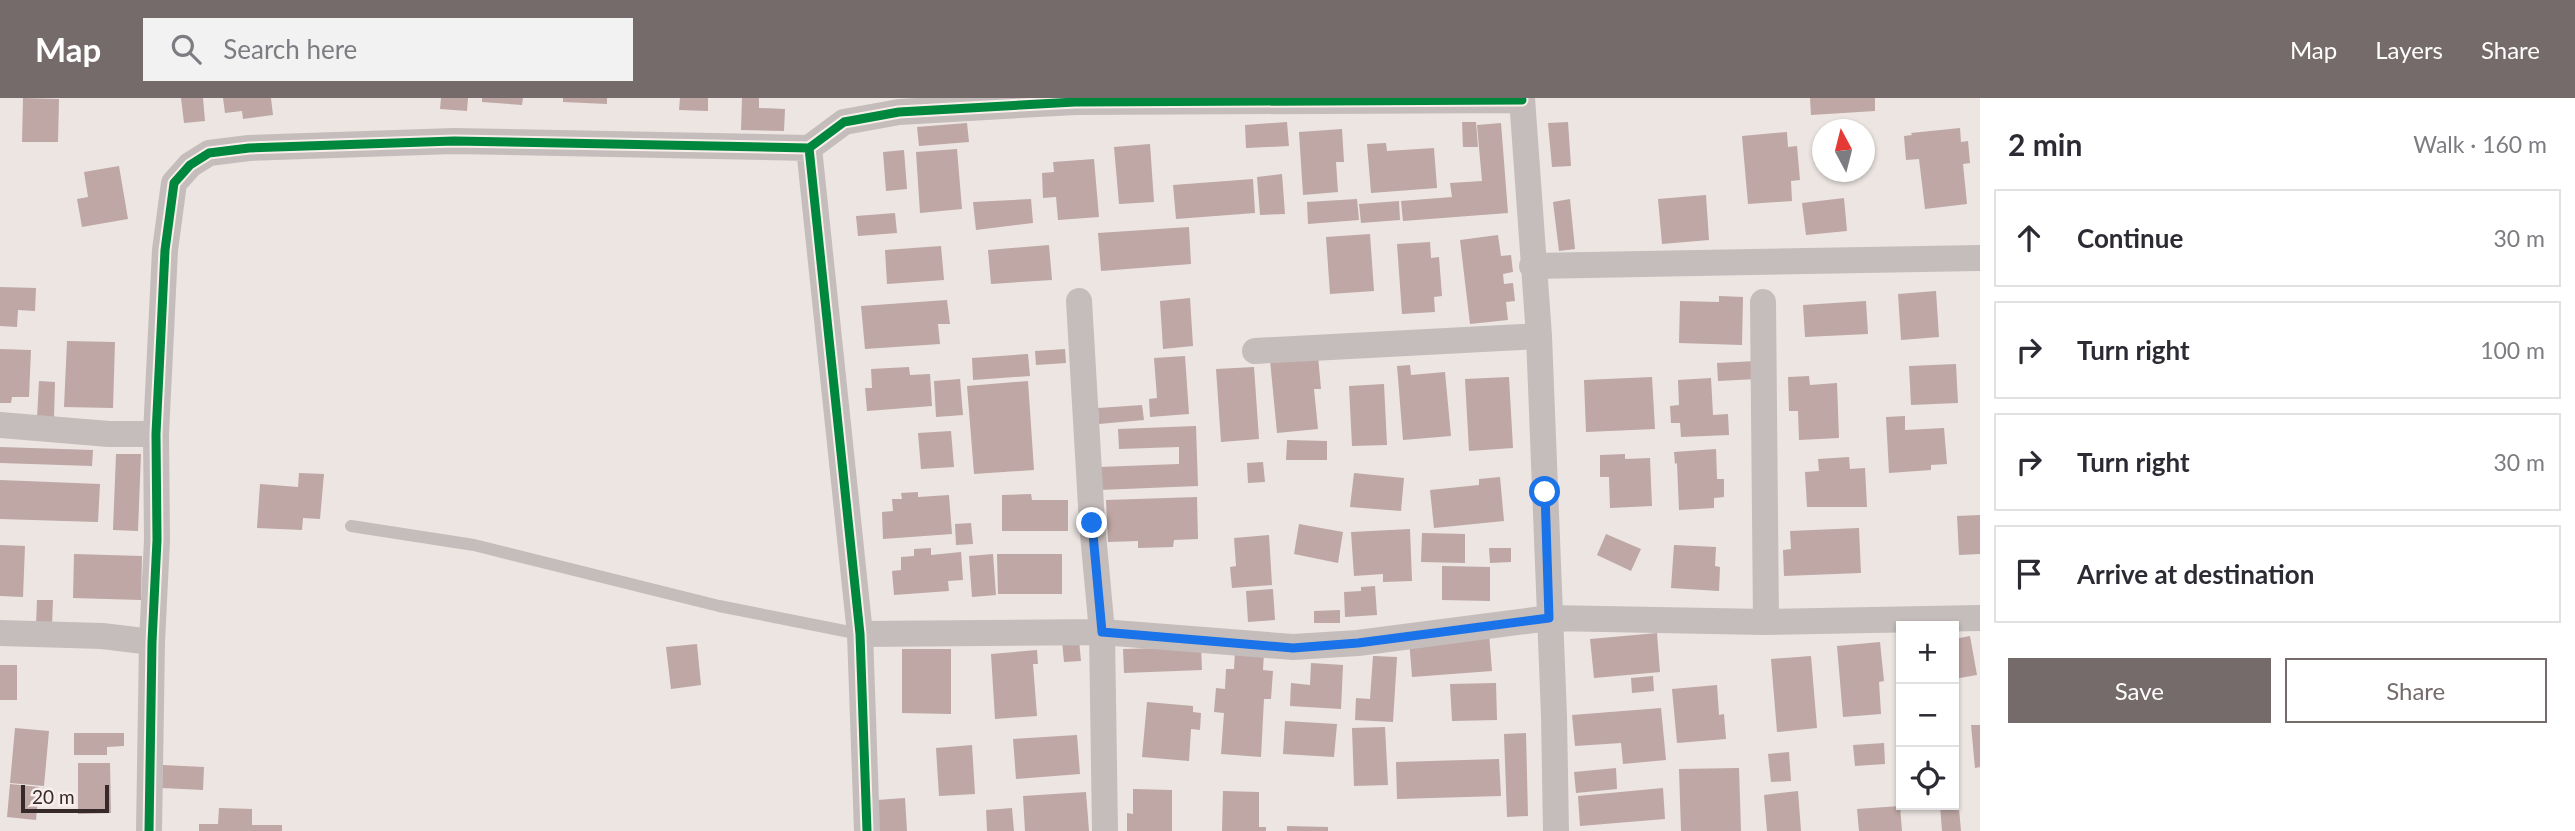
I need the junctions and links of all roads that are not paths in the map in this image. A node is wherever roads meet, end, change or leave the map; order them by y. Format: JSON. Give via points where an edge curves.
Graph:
{"nodes":[{"id":1,"x":1522,"y":99,"type":"edge"},
{"id":2,"x":809,"y":148,"type":"junction"},
{"id":3,"x":1980,"y":258,"type":"edge"},
{"id":4,"x":1532,"y":266,"type":"junction"},
{"id":5,"x":1079,"y":301,"type":"dead end"},
{"id":6,"x":1763,"y":302,"type":"dead end"},
{"id":7,"x":1539,"y":336,"type":"junction"},
{"id":8,"x":1255,"y":351,"type":"dead end"},
{"id":9,"x":0,"y":425,"type":"edge"},
{"id":10,"x":156,"y":435,"type":"junction"},
{"id":11,"x":351,"y":526,"type":"dead end"},
{"id":12,"x":1549,"y":618,"type":"junction"},
{"id":13,"x":1980,"y":618,"type":"edge"},
{"id":14,"x":1766,"y":622,"type":"junction"},
{"id":15,"x":0,"y":632,"type":"edge"},
{"id":16,"x":1102,"y":632,"type":"junction"},
{"id":17,"x":860,"y":634,"type":"junction"},
{"id":18,"x":152,"y":642,"type":"junction"},
{"id":19,"x":149,"y":831,"type":"edge"},
{"id":20,"x":867,"y":831,"type":"edge"},
{"id":21,"x":1105,"y":831,"type":"edge"},
{"id":22,"x":1556,"y":831,"type":"edge"}],
"edges":[{"from":1,"to":2,"type":"street","via":[[1075,102],[899,112],[844,122]]},
{"from":1,"to":4,"type":"street"},
{"from":2,"to":10,"type":"street","via":[[454,141],[209,153],[174,183],[165,250]]},
{"from":2,"to":17,"type":"street"},
{"from":3,"to":4,"type":"street"},
{"from":4,"to":7,"type":"street"},
{"from":5,"to":16,"type":"street"},
{"from":6,"to":14,"type":"street"},
{"from":7,"to":8,"type":"street"},
{"from":7,"to":12,"type":"street"},
{"from":9,"to":10,"type":"street"},
{"from":10,"to":18,"type":"street"},
{"from":11,"to":17,"type":"lane","via":[[474,545],[719,606]]},
{"from":12,"to":14,"type":"street"},
{"from":12,"to":16,"type":"street","via":[[1293,648]]},
{"from":12,"to":22,"type":"street"},
{"from":13,"to":14,"type":"street"},
{"from":15,"to":18,"type":"street"},
{"from":16,"to":17,"type":"street"},
{"from":16,"to":21,"type":"street"},
{"from":17,"to":20,"type":"street"},
{"from":18,"to":19,"type":"street"}]}
